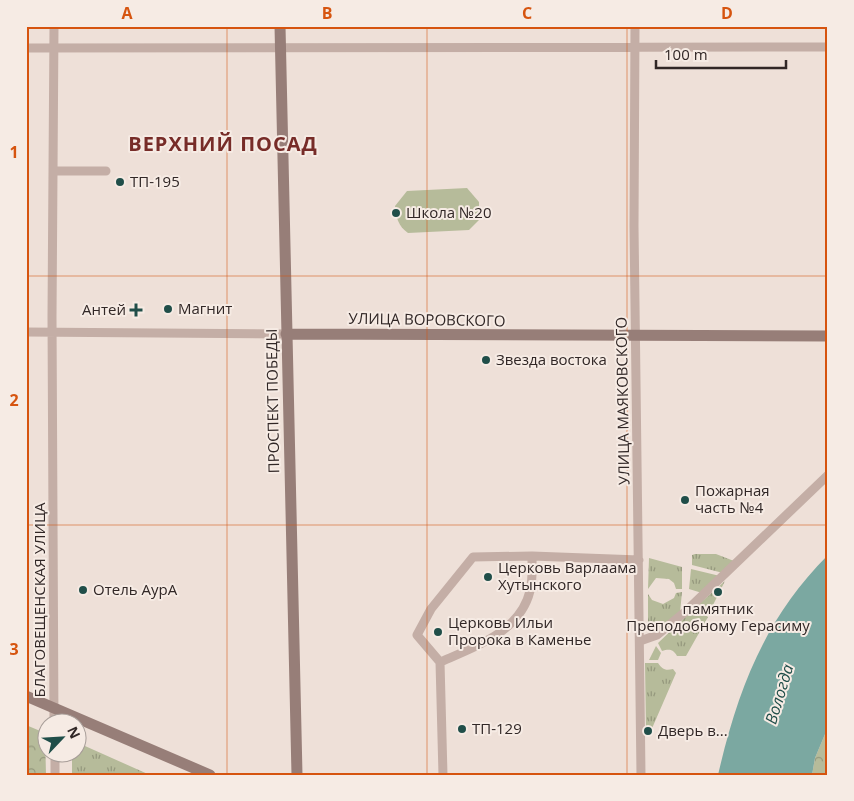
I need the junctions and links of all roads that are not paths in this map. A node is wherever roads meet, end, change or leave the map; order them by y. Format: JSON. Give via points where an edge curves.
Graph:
{"nodes":[{"id":1,"x":54,"y":26,"type":"edge"},
{"id":2,"x":280,"y":26,"type":"edge"},
{"id":3,"x":635,"y":26,"type":"edge"},
{"id":4,"x":635,"y":47,"type":"junction"},
{"id":5,"x":828,"y":47,"type":"edge"},
{"id":6,"x":26,"y":48,"type":"edge"},
{"id":7,"x":54,"y":48,"type":"junction"},
{"id":8,"x":280,"y":48,"type":"junction"},
{"id":9,"x":54,"y":171,"type":"junction"},
{"id":10,"x":106,"y":172,"type":"dead end"},
{"id":11,"x":26,"y":332,"type":"edge"},
{"id":12,"x":52,"y":333,"type":"junction"},
{"id":13,"x":286,"y":334,"type":"junction"},
{"id":14,"x":636,"y":336,"type":"junction"},
{"id":15,"x":828,"y":336,"type":"edge"},
{"id":16,"x":828,"y":475,"type":"edge"},
{"id":17,"x":532,"y":556,"type":"junction"},
{"id":18,"x":639,"y":560,"type":"junction"},
{"id":19,"x":640,"y":641,"type":"junction"},
{"id":20,"x":440,"y":662,"type":"junction"},
{"id":21,"x":26,"y":696,"type":"edge"},
{"id":22,"x":54,"y":709,"type":"junction"},
{"id":23,"x":54,"y":714,"type":"edge"},
{"id":24,"x":210,"y":775,"type":"edge"},
{"id":25,"x":297,"y":775,"type":"edge"},
{"id":26,"x":443,"y":775,"type":"edge"},
{"id":27,"x":641,"y":775,"type":"edge"}],
"edges":[{"from":1,"to":7,"type":"street","name":"БЛАГОВЕЩЕНСКАЯ УЛИЦА"},
{"from":2,"to":8,"type":"main road","name":"ПРОСПЕКТ ПОБЕДЫ"},
{"from":3,"to":4,"type":"street","name":"УЛИЦА МАЯКОВСКОГО"},
{"from":4,"to":5,"type":"street"},
{"from":4,"to":8,"type":"street"},
{"from":4,"to":14,"type":"street","name":"УЛИЦА МАЯКОВСКОГО"},
{"from":6,"to":7,"type":"street"},
{"from":7,"to":8,"type":"street"},
{"from":7,"to":9,"type":"street","name":"БЛАГОВЕЩЕНСКАЯ УЛИЦА"},
{"from":8,"to":13,"type":"main road","name":"ПРОСПЕКТ ПОБЕДЫ"},
{"from":9,"to":10,"type":"street"},
{"from":9,"to":12,"type":"street","name":"БЛАГОВЕЩЕНСКАЯ УЛИЦА"},
{"from":11,"to":12,"type":"street","name":"УЛИЦА ВОРОВСКОГО"},
{"from":12,"to":13,"type":"street","name":"УЛИЦА ВОРОВСКОГО"},
{"from":12,"to":22,"type":"street","name":"БЛАГОВЕЩЕНСКАЯ УЛИЦА"},
{"from":13,"to":14,"type":"main road","name":"УЛИЦА ВОРОВСКОГО"},
{"from":13,"to":25,"type":"main road","name":"ПРОСПЕКТ ПОБЕДЫ"},
{"from":14,"to":15,"type":"main road","name":"УЛИЦА ВОРОВСКОГО"},
{"from":14,"to":18,"type":"street","name":"УЛИЦА МАЯКОВСКОГО"},
{"from":16,"to":19,"type":"street","via":[[685,612],[657,635]]},
{"from":17,"to":18,"type":"street"},
{"from":17,"to":20,"type":"street","via":[[528,596],[504,630],[494,638]]},
{"from":17,"to":20,"type":"street","via":[[473,557],[431,609],[416,635]]},
{"from":18,"to":19,"type":"street","name":"УЛИЦА МАЯКОВСКОГО"},
{"from":19,"to":27,"type":"street","name":"УЛИЦА МАЯКОВСКОГО"},
{"from":20,"to":26,"type":"street"},
{"from":21,"to":22,"type":"main road"},
{"from":22,"to":23,"type":"street","name":"БЛАГОВЕЩЕНСКАЯ УЛИЦА"},
{"from":22,"to":24,"type":"main road"}]}
